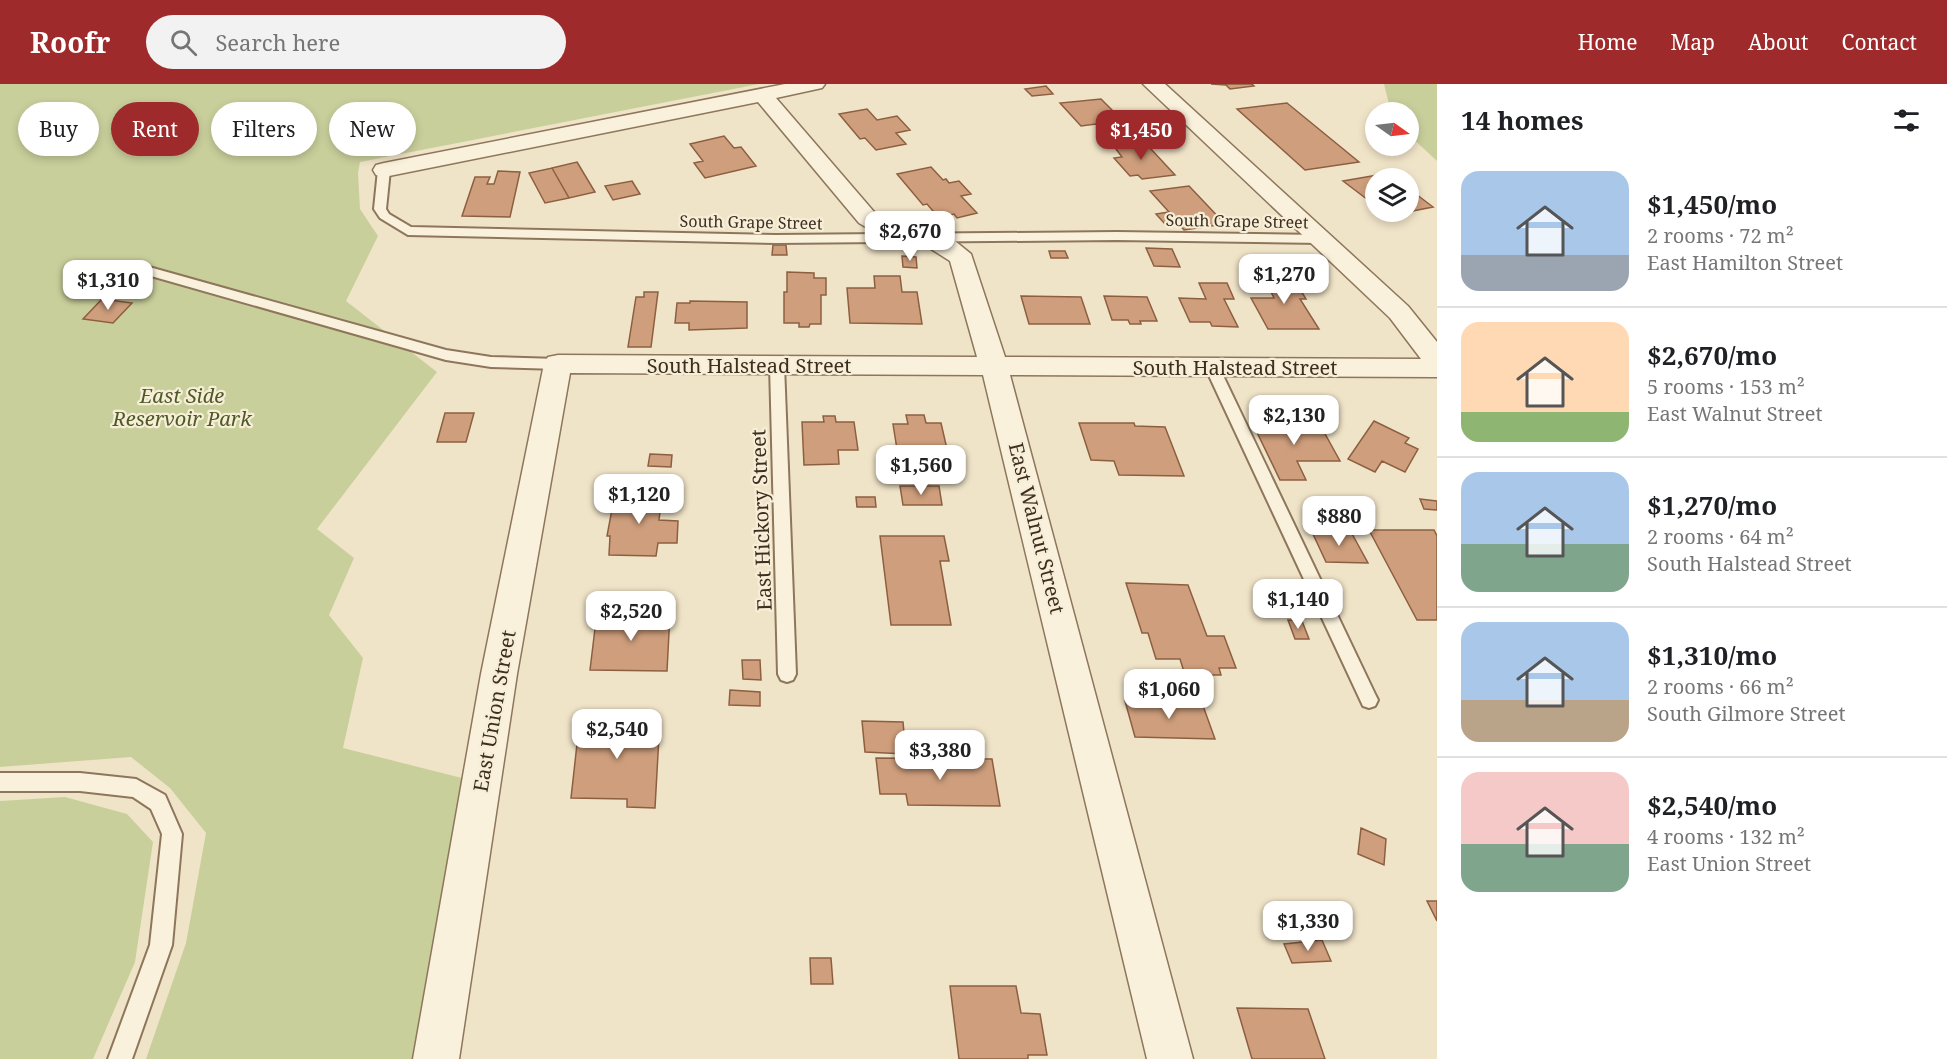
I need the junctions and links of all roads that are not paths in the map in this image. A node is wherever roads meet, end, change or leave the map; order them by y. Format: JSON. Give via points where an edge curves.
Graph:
{"nodes":[{"id":1,"x":815,"y":84,"type":"edge"},
{"id":2,"x":1153,"y":84,"type":"edge"},
{"id":3,"x":762,"y":94,"type":"junction"},
{"id":4,"x":384,"y":171,"type":"joint"},
{"id":5,"x":922,"y":239,"type":"junction"},
{"id":6,"x":1321,"y":239,"type":"junction"},
{"id":7,"x":74,"y":272,"type":"dead end"},
{"id":8,"x":1437,"y":361,"type":"edge"},
{"id":9,"x":558,"y":364,"type":"junction"},
{"id":10,"x":777,"y":365,"type":"junction"},
{"id":11,"x":995,"y":366,"type":"junction"},
{"id":12,"x":1212,"y":367,"type":"junction"},
{"id":13,"x":1437,"y":368,"type":"edge"},
{"id":14,"x":787,"y":674,"type":"dead end"},
{"id":15,"x":1369,"y":700,"type":"dead end"},
{"id":16,"x":0,"y":782,"type":"edge"},
{"id":17,"x":120,"y":1059,"type":"edge"},
{"id":18,"x":436,"y":1059,"type":"edge"},
{"id":19,"x":1170,"y":1059,"type":"edge"}],
"edges":[{"from":1,"to":3,"type":"street"},
{"from":2,"to":6,"type":"street"},
{"from":3,"to":4,"type":"street"},
{"from":3,"to":5,"type":"street","name":"East Walnut Street","via":[[867,218],[884,228]]},
{"from":4,"to":5,"type":"lane","name":"South Grape Street","via":[[380,209],[384,216],[408,231]]},
{"from":5,"to":6,"type":"lane","name":"South Grape Street"},
{"from":5,"to":11,"type":"street","name":"East Walnut Street","via":[[956,251],[962,259]]},
{"from":6,"to":8,"type":"street","via":[[1399,312]]},
{"from":7,"to":9,"type":"lane","name":"South Halstead Street","via":[[138,268],[446,355],[491,362]]},
{"from":9,"to":10,"type":"street","name":"South Halstead Street"},
{"from":9,"to":18,"type":"street","name":"East Union Street","via":[[499,674]]},
{"from":10,"to":11,"type":"street","name":"South Halstead Street"},
{"from":10,"to":14,"type":"lane","name":"East Hickory Street"},
{"from":11,"to":12,"type":"street","name":"South Halstead Street"},
{"from":11,"to":19,"type":"street","name":"East Walnut Street"},
{"from":12,"to":13,"type":"street","name":"South Halstead Street"},
{"from":12,"to":15,"type":"lane"},
{"from":16,"to":17,"type":"lane","via":[[80,782],[136,788],[158,802],[172,834],[161,945]]}]}
